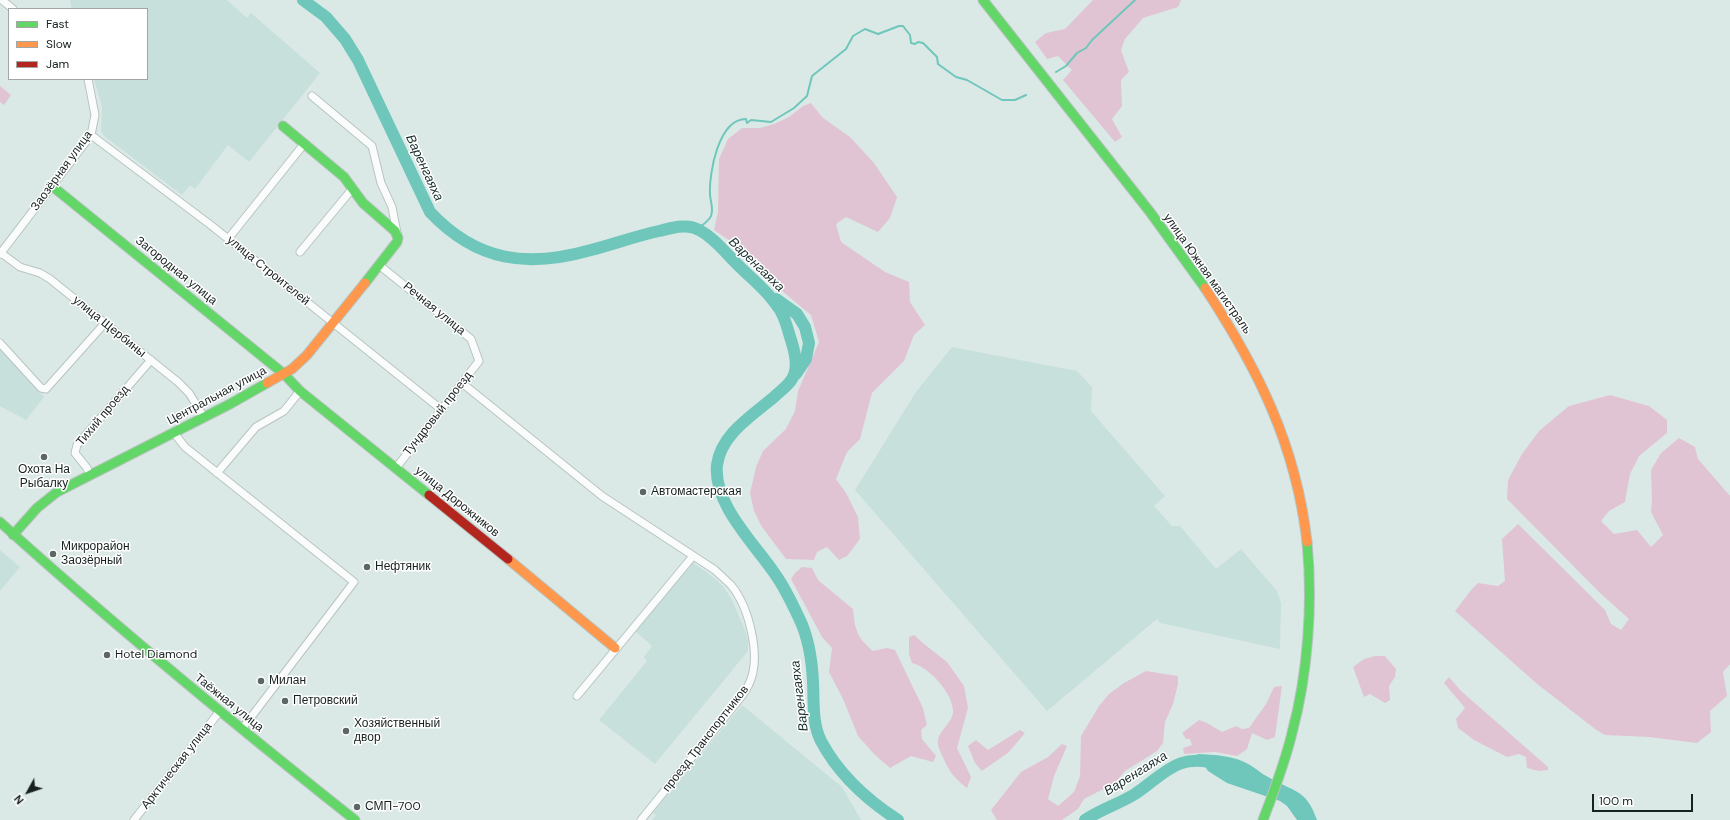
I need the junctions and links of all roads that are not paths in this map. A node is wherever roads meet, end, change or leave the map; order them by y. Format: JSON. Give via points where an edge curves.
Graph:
{"nodes":[{"id":1,"x":2,"y":0,"type":"edge"},
{"id":2,"x":982,"y":0,"type":"edge"},
{"id":3,"x":12,"y":8,"type":"edge"},
{"id":4,"x":88,"y":80,"type":"edge"},
{"id":5,"x":312,"y":96,"type":"dead end"},
{"id":6,"x":283,"y":126,"type":"dead end"},
{"id":7,"x":91,"y":135,"type":"junction"},
{"id":8,"x":304,"y":144,"type":"junction"},
{"id":9,"x":52,"y":186,"type":"junction"},
{"id":10,"x":352,"y":188,"type":"junction"},
{"id":11,"x":397,"y":236,"type":"junction"},
{"id":12,"x":228,"y":238,"type":"junction"},
{"id":13,"x":300,"y":252,"type":"dead end"},
{"id":14,"x":0,"y":254,"type":"edge"},
{"id":15,"x":379,"y":265,"type":"junction"},
{"id":16,"x":105,"y":323,"type":"junction"},
{"id":17,"x":333,"y":323,"type":"junction"},
{"id":18,"x":0,"y":344,"type":"edge"},
{"id":19,"x":151,"y":360,"type":"junction"},
{"id":20,"x":479,"y":361,"type":"joint"},
{"id":21,"x":284,"y":374,"type":"junction"},
{"id":22,"x":462,"y":383,"type":"junction"},
{"id":23,"x":300,"y":391,"type":"junction"},
{"id":24,"x":442,"y":410,"type":"junction"},
{"id":25,"x":204,"y":418,"type":"junction"},
{"id":26,"x":174,"y":433,"type":"junction"},
{"id":27,"x":396,"y":468,"type":"junction"},
{"id":28,"x":217,"y":473,"type":"junction"},
{"id":29,"x":90,"y":476,"type":"junction"},
{"id":30,"x":0,"y":522,"type":"edge"},
{"id":31,"x":13,"y":534,"type":"junction"},
{"id":32,"x":692,"y":556,"type":"junction"},
{"id":33,"x":615,"y":648,"type":"junction"},
{"id":34,"x":577,"y":696,"type":"dead end"},
{"id":35,"x":220,"y":712,"type":"junction"},
{"id":36,"x":242,"y":729,"type":"junction"},
{"id":37,"x":1264,"y":818,"type":"edge"},
{"id":38,"x":134,"y":820,"type":"edge"},
{"id":39,"x":355,"y":820,"type":"edge"},
{"id":40,"x":641,"y":820,"type":"edge"}],
"edges":[{"from":1,"to":3,"type":"street"},
{"from":2,"to":37,"type":"main road","name":"улица Южная магистраль","via":[[1138,197],[1204,287],[1252,362],[1277,418],[1299,492],[1306,536],[1309,592],[1306,643],[1296,720]]},
{"from":4,"to":7,"type":"street","name":"Заозёрная улица","via":[[94,108]]},
{"from":5,"to":11,"type":"street","via":[[372,146],[381,183],[392,207]]},
{"from":6,"to":8,"type":"main road"},
{"from":7,"to":9,"type":"street","name":"Заозёрная улица"},
{"from":7,"to":12,"type":"street","name":"улица Строителей"},
{"from":8,"to":10,"type":"main road","via":[[344,177]]},
{"from":8,"to":12,"type":"street"},
{"from":9,"to":14,"type":"street","name":"Заозёрная улица"},
{"from":9,"to":21,"type":"main road","name":"Загородная улица"},
{"from":10,"to":11,"type":"main road"},
{"from":10,"to":13,"type":"street"},
{"from":11,"to":15,"type":"main road","name":"Центральная улица","via":[[397,242]]},
{"from":12,"to":17,"type":"street","name":"улица Строителей"},
{"from":14,"to":16,"type":"street","name":"улица Щербины","via":[[20,267],[50,279]]},
{"from":15,"to":17,"type":"main road","name":"Центральная улица"},
{"from":15,"to":20,"type":"street","name":"Речная улица","via":[[471,339]]},
{"from":16,"to":18,"type":"street","via":[[46,389],[41,388]]},
{"from":16,"to":19,"type":"street","name":"улица Щербины"},
{"from":17,"to":21,"type":"main road","name":"Центральная улица","via":[[302,362]]},
{"from":17,"to":24,"type":"street","name":"улица Строителей"},
{"from":19,"to":25,"type":"street","name":"улица Щербины","via":[[194,399]]},
{"from":19,"to":29,"type":"street","name":"Тихий проезд","via":[[77,445],[75,453]]},
{"from":20,"to":22,"type":"street","name":"Тундровый проезд"},
{"from":21,"to":23,"type":"main road","name":"улица Дорожников"},
{"from":21,"to":25,"type":"main road","name":"Центральная улица"},
{"from":22,"to":24,"type":"street","name":"Тундровый проезд"},
{"from":22,"to":32,"type":"street","name":"проезд Транспортников","via":[[602,496]]},
{"from":23,"to":27,"type":"main road","name":"улица Дорожников"},
{"from":23,"to":28,"type":"street","via":[[284,411],[256,427]]},
{"from":24,"to":27,"type":"street","name":"Тундровый проезд"},
{"from":25,"to":26,"type":"main road","name":"Центральная улица"},
{"from":26,"to":28,"type":"street","via":[[185,447]]},
{"from":26,"to":29,"type":"main road","name":"Центральная улица"},
{"from":27,"to":33,"type":"main road","name":"улица Дорожников"},
{"from":28,"to":36,"type":"street","via":[[354,582]]},
{"from":29,"to":31,"type":"main road","name":"Центральная улица","via":[[46,500]]},
{"from":30,"to":31,"type":"main road","name":"Таёжная улица"},
{"from":31,"to":35,"type":"main road","name":"Таёжная улица","via":[[101,613]]},
{"from":32,"to":33,"type":"street"},
{"from":32,"to":40,"type":"street","name":"проезд Транспортников","via":[[715,570],[736,593],[752,632],[752,676],[737,702]]},
{"from":33,"to":34,"type":"street"},
{"from":35,"to":36,"type":"main road","name":"Таёжная улица"},
{"from":35,"to":38,"type":"street","name":"Арктическая улица"},
{"from":36,"to":39,"type":"main road","name":"Таёжная улица"}]}
